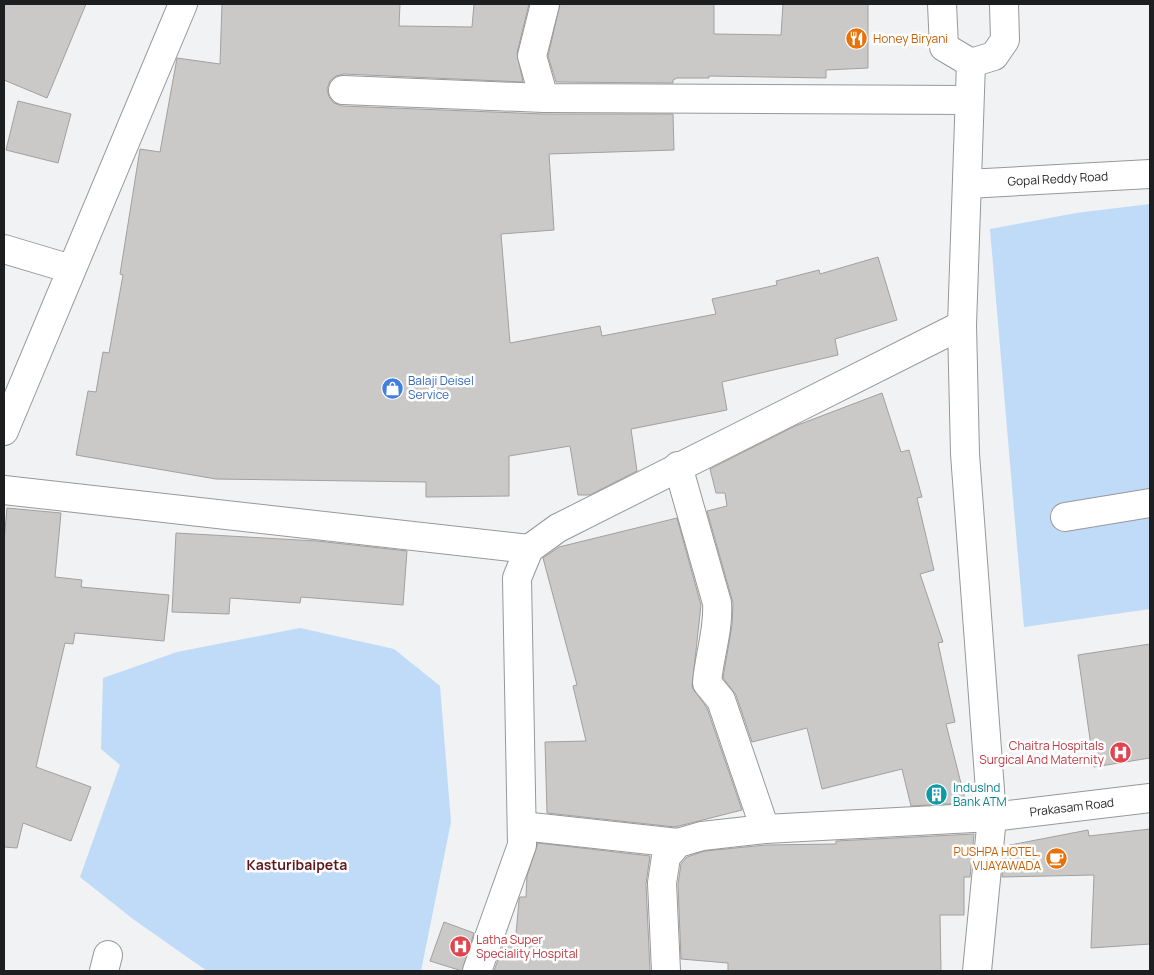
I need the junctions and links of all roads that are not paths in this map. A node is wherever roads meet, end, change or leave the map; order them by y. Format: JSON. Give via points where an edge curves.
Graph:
{"nodes":[{"id":1,"x":183,"y":4,"type":"edge"},
{"id":2,"x":545,"y":4,"type":"edge"},
{"id":3,"x":942,"y":4,"type":"edge"},
{"id":4,"x":1004,"y":4,"type":"edge"},
{"id":5,"x":971,"y":63,"type":"junction"},
{"id":6,"x":343,"y":90,"type":"dead end"},
{"id":7,"x":544,"y":98,"type":"junction"},
{"id":8,"x":969,"y":100,"type":"junction"},
{"id":9,"x":1150,"y":174,"type":"edge"},
{"id":10,"x":967,"y":184,"type":"junction"},
{"id":11,"x":4,"y":249,"type":"edge"},
{"id":12,"x":71,"y":269,"type":"junction"},
{"id":13,"x":962,"y":326,"type":"junction"},
{"id":14,"x":4,"y":431,"type":"edge"},
{"id":15,"x":678,"y":466,"type":"junction"},
{"id":16,"x":4,"y":490,"type":"edge"},
{"id":17,"x":1150,"y":503,"type":"edge"},
{"id":18,"x":1065,"y":517,"type":"dead end"},
{"id":19,"x":529,"y":549,"type":"junction"},
{"id":20,"x":1150,"y":798,"type":"edge"},
{"id":21,"x":992,"y":817,"type":"junction"},
{"id":22,"x":522,"y":826,"type":"junction"},
{"id":23,"x":765,"y":829,"type":"junction"},
{"id":24,"x":678,"y":843,"type":"junction"},
{"id":25,"x":477,"y":971,"type":"edge"},
{"id":26,"x":666,"y":971,"type":"edge"},
{"id":27,"x":977,"y":971,"type":"edge"}],
"edges":[{"from":1,"to":12,"type":"street"},
{"from":2,"to":7,"type":"street","via":[[532,56]]},
{"from":3,"to":5,"type":"street","via":[[944,47]]},
{"from":4,"to":5,"type":"street","via":[[1005,40],[994,56]]},
{"from":5,"to":8,"type":"street"},
{"from":6,"to":7,"type":"street"},
{"from":7,"to":8,"type":"street"},
{"from":8,"to":10,"type":"street"},
{"from":9,"to":10,"type":"street","name":"Gopal Reddy Road"},
{"from":10,"to":13,"type":"street"},
{"from":11,"to":12,"type":"street"},
{"from":12,"to":14,"type":"street"},
{"from":13,"to":15,"type":"street"},
{"from":13,"to":21,"type":"street","via":[[964,454]]},
{"from":15,"to":19,"type":"street","via":[[558,528]]},
{"from":15,"to":23,"type":"street","via":[[718,603],[707,683],[721,700]]},
{"from":16,"to":19,"type":"street"},
{"from":17,"to":18,"type":"street"},
{"from":19,"to":22,"type":"street","via":[[517,578]]},
{"from":20,"to":21,"type":"street","name":"Prakasam Road"},
{"from":21,"to":23,"type":"street","name":"Prakasam Road"},
{"from":21,"to":27,"type":"street"},
{"from":22,"to":24,"type":"street"},
{"from":22,"to":25,"type":"street","via":[[522,845]]},
{"from":23,"to":24,"type":"street","name":"Prakasam Road","via":[[702,836]]},
{"from":24,"to":26,"type":"street","via":[[666,857],[662,883]]}]}
